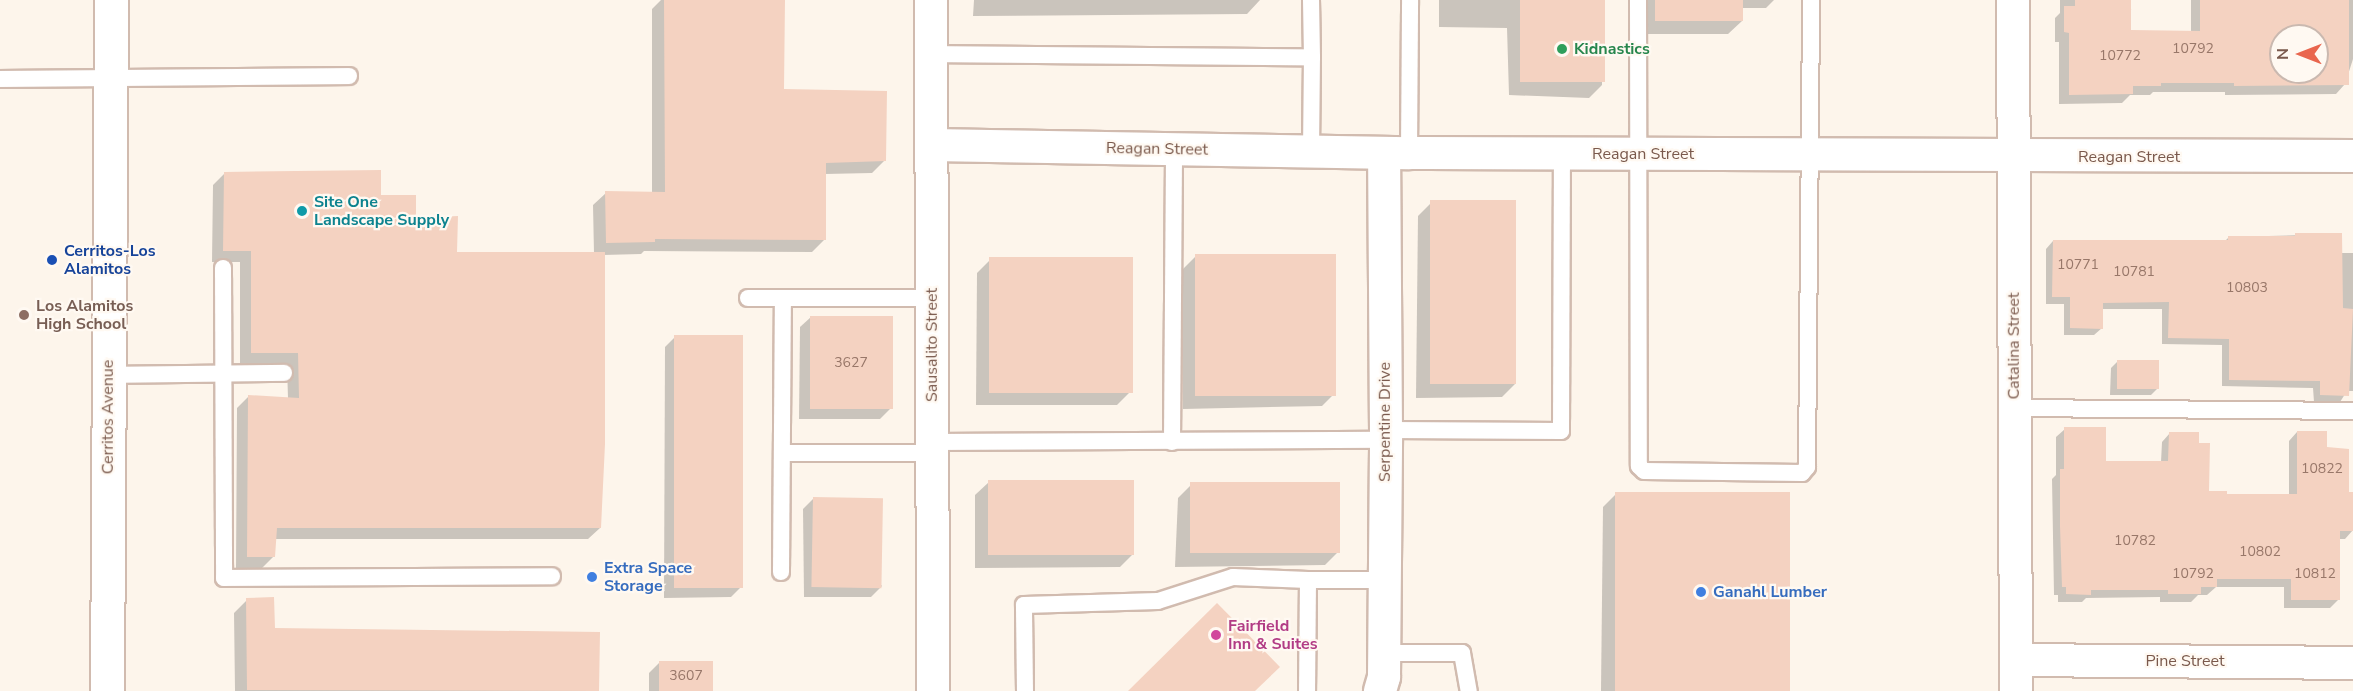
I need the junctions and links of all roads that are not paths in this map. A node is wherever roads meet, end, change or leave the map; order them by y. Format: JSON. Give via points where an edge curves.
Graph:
{"nodes":[{"id":1,"x":111,"y":0,"type":"edge"},
{"id":2,"x":931,"y":0,"type":"edge"},
{"id":3,"x":1311,"y":0,"type":"edge"},
{"id":4,"x":1410,"y":0,"type":"edge"},
{"id":5,"x":1638,"y":0,"type":"edge"},
{"id":6,"x":1811,"y":0,"type":"edge"},
{"id":7,"x":2013,"y":0,"type":"edge"},
{"id":8,"x":931,"y":54,"type":"junction"},
{"id":9,"x":1312,"y":57,"type":"junction"},
{"id":10,"x":349,"y":76,"type":"dead end"},
{"id":11,"x":110,"y":78,"type":"junction"},
{"id":12,"x":0,"y":79,"type":"edge"},
{"id":13,"x":933,"y":145,"type":"junction"},
{"id":14,"x":1174,"y":149,"type":"junction"},
{"id":15,"x":1311,"y":151,"type":"junction"},
{"id":16,"x":1396,"y":153,"type":"junction"},
{"id":17,"x":1562,"y":154,"type":"junction"},
{"id":18,"x":1640,"y":154,"type":"junction"},
{"id":19,"x":1809,"y":155,"type":"junction"},
{"id":20,"x":2353,"y":156,"type":"edge"},
{"id":21,"x":2014,"y":157,"type":"junction"},
{"id":22,"x":223,"y":268,"type":"dead end"},
{"id":23,"x":748,"y":298,"type":"dead end"},
{"id":24,"x":783,"y":298,"type":"junction"},
{"id":25,"x":933,"y":298,"type":"junction"},
{"id":26,"x":224,"y":373,"type":"junction"},
{"id":27,"x":284,"y":373,"type":"dead end"},
{"id":28,"x":108,"y":375,"type":"junction"},
{"id":29,"x":2014,"y":408,"type":"junction"},
{"id":30,"x":2353,"y":411,"type":"edge"},
{"id":31,"x":1385,"y":435,"type":"junction"},
{"id":32,"x":1172,"y":442,"type":"junction"},
{"id":33,"x":933,"y":448,"type":"junction"},
{"id":34,"x":782,"y":453,"type":"junction"},
{"id":35,"x":781,"y":572,"type":"dead end"},
{"id":36,"x":552,"y":576,"type":"dead end"},
{"id":37,"x":1308,"y":580,"type":"junction"},
{"id":38,"x":1384,"y":580,"type":"junction"},
{"id":39,"x":1384,"y":653,"type":"junction"},
{"id":40,"x":2016,"y":660,"type":"junction"},
{"id":41,"x":2353,"y":663,"type":"edge"},
{"id":42,"x":107,"y":691,"type":"edge"},
{"id":43,"x":933,"y":691,"type":"edge"},
{"id":44,"x":1025,"y":691,"type":"edge"},
{"id":45,"x":1307,"y":691,"type":"edge"},
{"id":46,"x":1380,"y":691,"type":"edge"},
{"id":47,"x":1469,"y":691,"type":"edge"},
{"id":48,"x":2016,"y":691,"type":"edge"}],
"edges":[{"from":1,"to":11,"type":"main road","name":"Cerritos Avenue"},
{"from":2,"to":8,"type":"street","name":"Sausalito Street"},
{"from":3,"to":9,"type":"lane"},
{"from":4,"to":16,"type":"lane"},
{"from":5,"to":18,"type":"lane"},
{"from":6,"to":19,"type":"lane"},
{"from":7,"to":21,"type":"street","name":"Catalina Street"},
{"from":8,"to":9,"type":"lane"},
{"from":8,"to":13,"type":"street","name":"Sausalito Street"},
{"from":9,"to":15,"type":"lane"},
{"from":10,"to":11,"type":"lane"},
{"from":11,"to":12,"type":"lane"},
{"from":11,"to":28,"type":"main road","name":"Cerritos Avenue"},
{"from":13,"to":14,"type":"street","name":"Reagan Street"},
{"from":13,"to":25,"type":"street","name":"Sausalito Street"},
{"from":14,"to":15,"type":"street","name":"Reagan Street"},
{"from":14,"to":32,"type":"lane"},
{"from":15,"to":16,"type":"street","name":"Reagan Street"},
{"from":16,"to":17,"type":"street","name":"Reagan Street"},
{"from":16,"to":31,"type":"street","name":"Serpentine Drive"},
{"from":17,"to":18,"type":"street","name":"Reagan Street"},
{"from":17,"to":31,"type":"lane","via":[[1561,431]]},
{"from":18,"to":19,"type":"street","name":"Reagan Street"},
{"from":18,"to":19,"type":"lane","via":[[1639,466],[1644,471],[1802,473],[1807,467]]},
{"from":19,"to":21,"type":"street","name":"Reagan Street"},
{"from":20,"to":21,"type":"street","name":"Reagan Street"},
{"from":21,"to":29,"type":"street","name":"Catalina Street"},
{"from":22,"to":26,"type":"lane"},
{"from":23,"to":24,"type":"lane"},
{"from":24,"to":25,"type":"lane"},
{"from":24,"to":34,"type":"lane"},
{"from":25,"to":33,"type":"street","name":"Sausalito Street"},
{"from":26,"to":27,"type":"lane"},
{"from":26,"to":28,"type":"lane"},
{"from":26,"to":36,"type":"lane","via":[[224,578]]},
{"from":28,"to":42,"type":"main road","name":"Cerritos Avenue"},
{"from":29,"to":30,"type":"lane"},
{"from":29,"to":40,"type":"street","name":"Catalina Street"},
{"from":31,"to":32,"type":"lane"},
{"from":31,"to":38,"type":"street","name":"Serpentine Drive"},
{"from":32,"to":33,"type":"lane"},
{"from":33,"to":34,"type":"lane"},
{"from":33,"to":43,"type":"street","name":"Sausalito Street"},
{"from":34,"to":35,"type":"lane"},
{"from":37,"to":38,"type":"lane"},
{"from":37,"to":44,"type":"lane","via":[[1233,577],[1158,601],[1024,605]]},
{"from":37,"to":45,"type":"lane"},
{"from":38,"to":39,"type":"street","name":"Serpentine Drive"},
{"from":39,"to":46,"type":"street","name":"Serpentine Drive"},
{"from":39,"to":47,"type":"lane","via":[[1462,653]]},
{"from":40,"to":41,"type":"street","name":"Pine Street"},
{"from":40,"to":48,"type":"street","name":"Catalina Street"}]}
